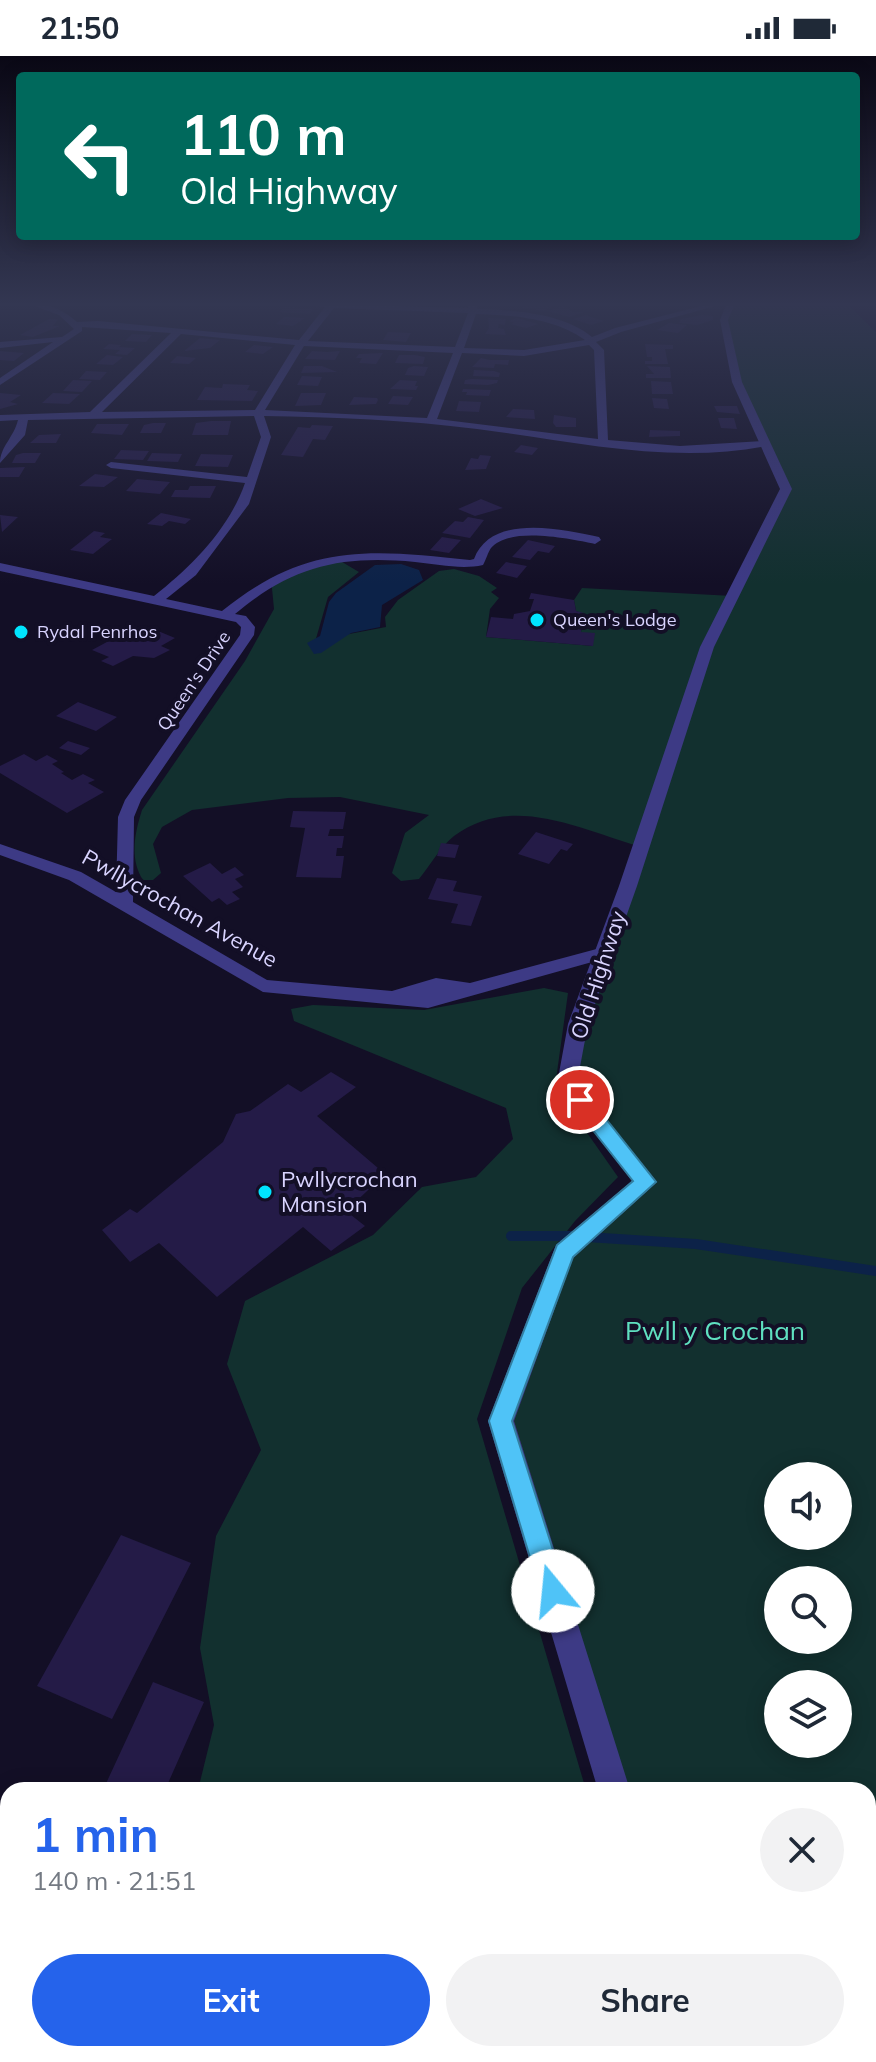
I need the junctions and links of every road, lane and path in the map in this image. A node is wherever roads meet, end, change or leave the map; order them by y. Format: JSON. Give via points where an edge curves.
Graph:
{"nodes":[{"id":1,"x":112,"y":397,"type":"edge"},
{"id":2,"x":269,"y":397,"type":"edge"},
{"id":3,"x":441,"y":397,"type":"edge"},
{"id":4,"x":602,"y":397,"type":"edge"},
{"id":5,"x":743,"y":397,"type":"edge"},
{"id":6,"x":258,"y":414,"type":"junction"},
{"id":7,"x":93,"y":415,"type":"junction"},
{"id":8,"x":24,"y":417,"type":"junction"},
{"id":9,"x":0,"y":418,"type":"edge"},
{"id":10,"x":431,"y":421,"type":"junction"},
{"id":11,"x":603,"y":444,"type":"junction"},
{"id":12,"x":763,"y":444,"type":"junction"},
{"id":13,"x":0,"y":460,"type":"edge"},
{"id":14,"x":111,"y":465,"type":"dead end"},
{"id":15,"x":253,"y":481,"type":"junction"},
{"id":16,"x":595,"y":540,"type":"dead end"},
{"id":17,"x":0,"y":567,"type":"edge"},
{"id":18,"x":157,"y":600,"type":"junction"},
{"id":19,"x":224,"y":616,"type":"junction"},
{"id":20,"x":0,"y":849,"type":"edge"},
{"id":21,"x":124,"y":902,"type":"junction"},
{"id":22,"x":604,"y":953,"type":"junction"},
{"id":23,"x":612,"y":1782,"type":"edge"}],
"edges":[{"from":1,"to":7,"type":"street"},
{"from":2,"to":6,"type":"street"},
{"from":3,"to":10,"type":"street"},
{"from":4,"to":11,"type":"street"},
{"from":5,"to":12,"type":"street","name":"Old Highway"},
{"from":6,"to":7,"type":"street"},
{"from":6,"to":10,"type":"street"},
{"from":6,"to":15,"type":"street","via":[[266,437]]},
{"from":7,"to":8,"type":"street"},
{"from":8,"to":9,"type":"street"},
{"from":8,"to":13,"type":"street","via":[[20,435]]},
{"from":10,"to":11,"type":"street"},
{"from":11,"to":12,"type":"street","via":[[697,451]]},
{"from":12,"to":22,"type":"street","name":"Old Highway","via":[[786,489],[707,647]]},
{"from":14,"to":15,"type":"street"},
{"from":15,"to":18,"type":"street","via":[[243,504],[192,572]]},
{"from":16,"to":19,"type":"street","via":[[520,533],[498,537],[486,546],[479,562],[470,564],[403,556],[307,564],[271,578]]},
{"from":17,"to":18,"type":"street","name":"Queen's Drive"},
{"from":18,"to":19,"type":"street","name":"Queen's Drive"},
{"from":19,"to":21,"type":"street","name":"Queen's Drive","via":[[241,619],[247,635],[133,800],[126,817]]},
{"from":20,"to":21,"type":"street","name":"Pwllycrochan Avenue","via":[[75,876]]},
{"from":21,"to":22,"type":"street","name":"Pwllycrochan Avenue","via":[[263,986],[428,1001]]},
{"from":22,"to":23,"type":"street","name":"Old Highway","via":[[578,1024],[567,1084],[646,1182],[564,1252],[501,1421]]}]}
